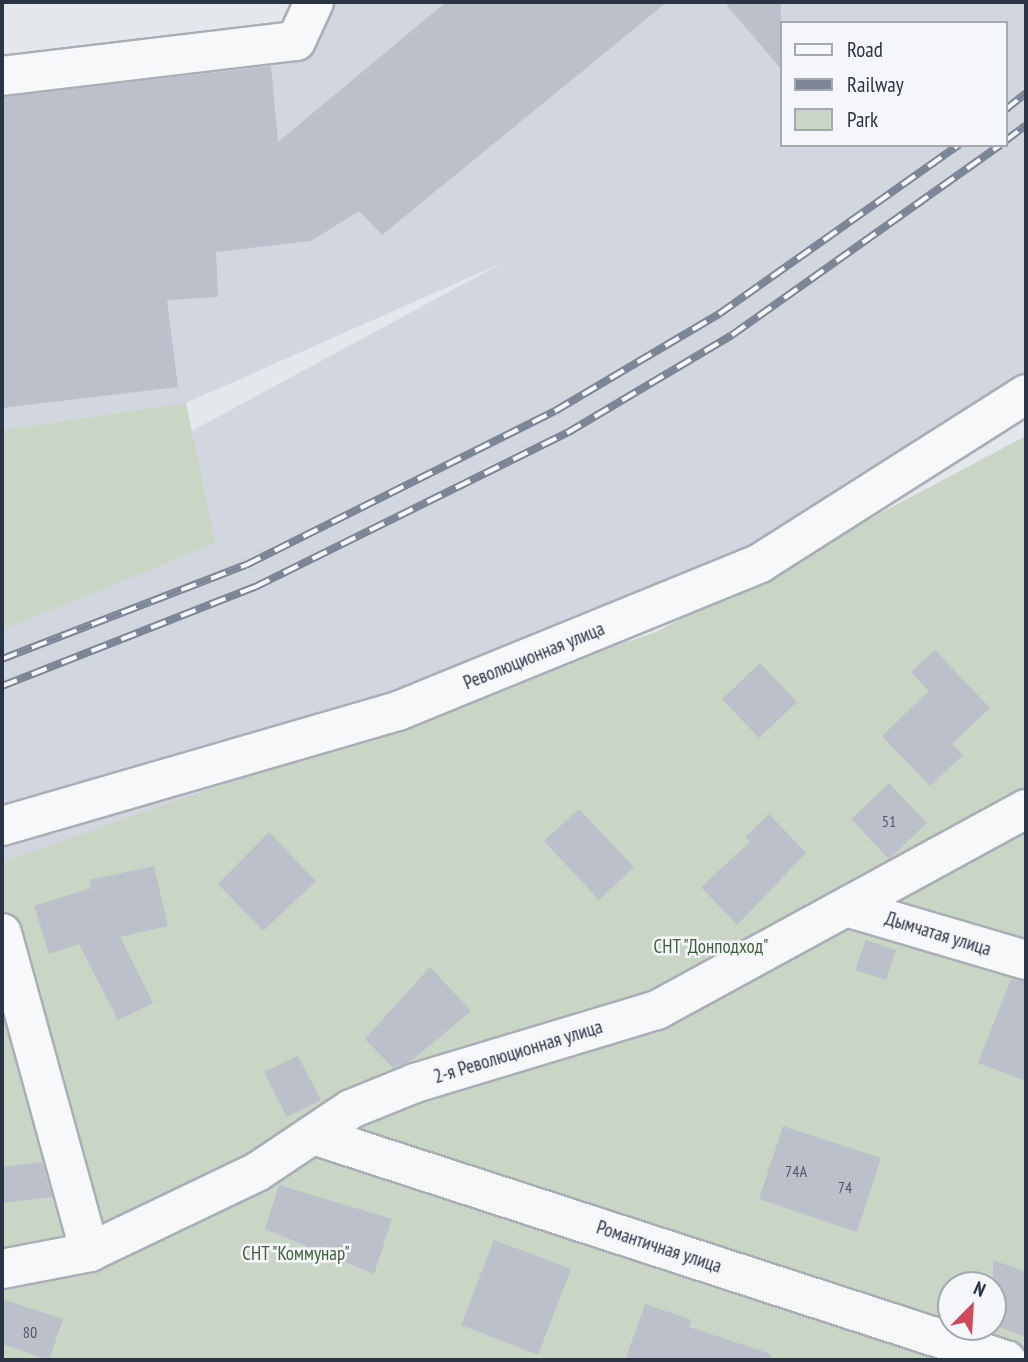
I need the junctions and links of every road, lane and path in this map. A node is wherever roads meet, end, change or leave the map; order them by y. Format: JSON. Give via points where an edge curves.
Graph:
{"nodes":[{"id":1,"x":314,"y":2,"type":"edge"},
{"id":2,"x":2,"y":76,"type":"edge"},
{"id":3,"x":1026,"y":394,"type":"edge"},
{"id":4,"x":1026,"y":809,"type":"edge"},
{"id":5,"x":2,"y":826,"type":"edge"},
{"id":6,"x":849,"y":908,"type":"junction"},
{"id":7,"x":2,"y":933,"type":"edge"},
{"id":8,"x":1026,"y":960,"type":"edge"},
{"id":9,"x":313,"y":1135,"type":"junction"},
{"id":10,"x":90,"y":1252,"type":"junction"},
{"id":11,"x":2,"y":1269,"type":"edge"},
{"id":12,"x":1006,"y":1360,"type":"edge"}],
"edges":[{"from":1,"to":2,"type":"street","via":[[296,41]]},
{"from":3,"to":5,"type":"street","name":"Революционная улица","via":[[760,563],[398,711]]},
{"from":4,"to":6,"type":"street","name":"2-я Революционная улица"},
{"from":6,"to":8,"type":"street","name":"Дымчатая улица"},
{"from":6,"to":9,"type":"street","name":"2-я Революционная улица","via":[[657,1010],[415,1083],[351,1109]]},
{"from":7,"to":10,"type":"street"},
{"from":9,"to":10,"type":"street","name":"2-я Революционная улица","via":[[257,1172]]},
{"from":9,"to":12,"type":"street","name":"Романтичная улица"},
{"from":10,"to":11,"type":"street","name":"2-я Революционная улица"}]}
